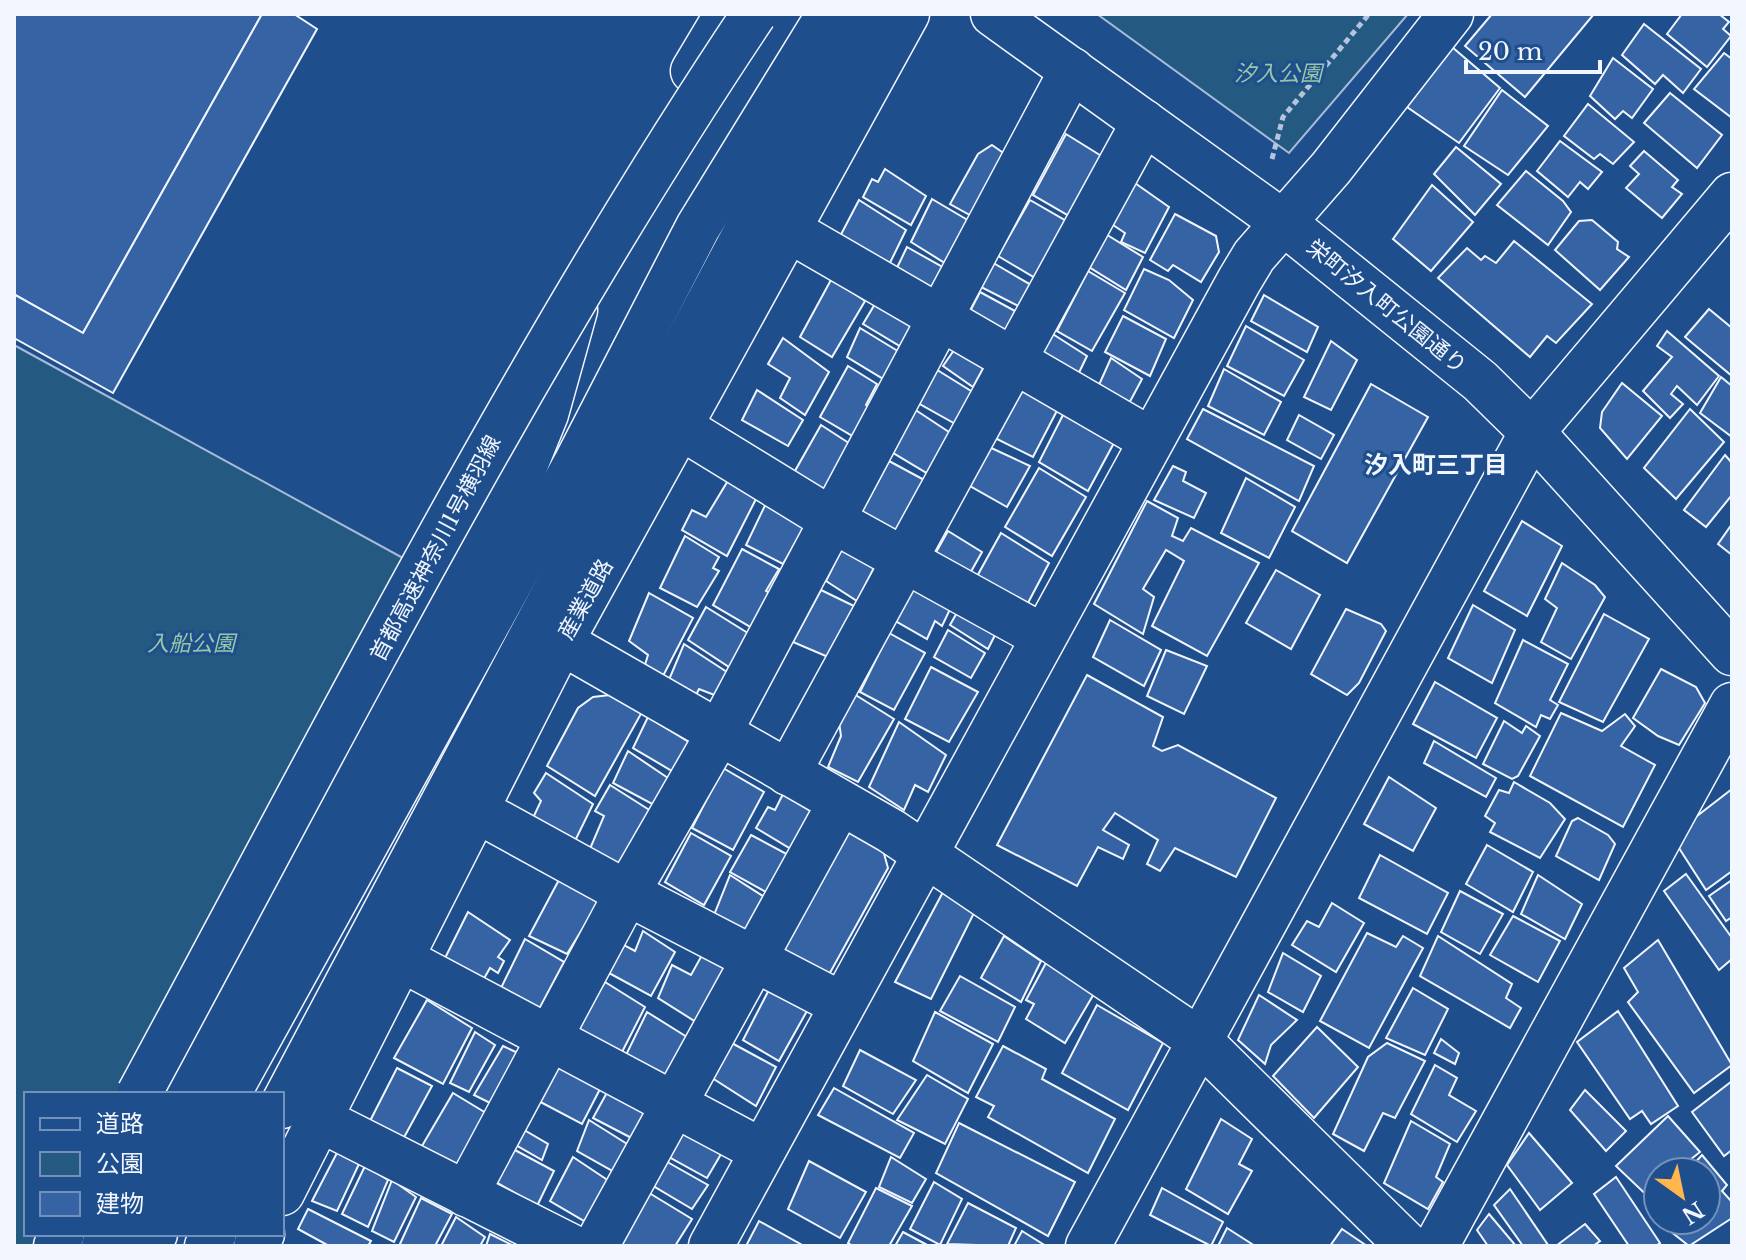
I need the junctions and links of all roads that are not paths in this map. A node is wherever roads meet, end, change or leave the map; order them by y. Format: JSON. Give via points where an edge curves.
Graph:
{"nodes":[{"id":1,"x":727,"y":14,"type":"edge"},
{"id":2,"x":754,"y":14,"type":"edge"},
{"id":3,"x":829,"y":14,"type":"edge"},
{"id":4,"x":867,"y":14,"type":"edge"},
{"id":5,"x":907,"y":14,"type":"edge"},
{"id":6,"x":993,"y":14,"type":"edge"},
{"id":7,"x":1451,"y":14,"type":"edge"},
{"id":8,"x":1072,"y":70,"type":"junction"},
{"id":9,"x":1144,"y":122,"type":"junction"},
{"id":10,"x":1732,"y":195,"type":"edge"},
{"id":11,"x":1284,"y":223,"type":"junction"},
{"id":12,"x":787,"y":229,"type":"junction"},
{"id":13,"x":592,"y":242,"type":"junction"},
{"id":14,"x":939,"y":319,"type":"junction"},
{"id":15,"x":1013,"y":362,"type":"junction"},
{"id":16,"x":682,"y":428,"type":"junction"},
{"id":17,"x":1532,"y":432,"type":"junction"},
{"id":18,"x":1151,"y":440,"type":"junction"},
{"id":19,"x":832,"y":520,"type":"junction"},
{"id":20,"x":904,"y":560,"type":"junction"},
{"id":21,"x":1042,"y":636,"type":"junction"},
{"id":22,"x":561,"y":642,"type":"junction"},
{"id":23,"x":1732,"y":653,"type":"edge"},
{"id":24,"x":1732,"y":705,"type":"edge"},
{"id":25,"x":719,"y":733,"type":"junction"},
{"id":26,"x":788,"y":773,"type":"junction"},
{"id":27,"x":840,"y":803,"type":"junction"},
{"id":28,"x":474,"y":809,"type":"junction"},
{"id":29,"x":927,"y":854,"type":"junction"},
{"id":30,"x":627,"y":893,"type":"junction"},
{"id":31,"x":753,"y":958,"type":"junction"},
{"id":32,"x":401,"y":959,"type":"junction"},
{"id":33,"x":841,"y":1004,"type":"junction"},
{"id":34,"x":547,"y":1039,"type":"junction"},
{"id":35,"x":237,"y":1040,"type":"junction"},
{"id":36,"x":1199,"y":1040,"type":"junction"},
{"id":37,"x":137,"y":1092,"type":"edge"},
{"id":38,"x":137,"y":1092,"type":"edge"},
{"id":39,"x":189,"y":1092,"type":"edge"},
{"id":40,"x":228,"y":1092,"type":"edge"},
{"id":41,"x":675,"y":1105,"type":"junction"},
{"id":42,"x":301,"y":1112,"type":"edge"},
{"id":43,"x":762,"y":1151,"type":"junction"},
{"id":44,"x":284,"y":1184,"type":"edge"},
{"id":45,"x":466,"y":1194,"type":"junction"},
{"id":46,"x":570,"y":1246,"type":"edge"},
{"id":47,"x":596,"y":1246,"type":"edge"},
{"id":48,"x":711,"y":1246,"type":"edge"},
{"id":49,"x":1088,"y":1246,"type":"edge"},
{"id":50,"x":1408,"y":1246,"type":"edge"},
{"id":51,"x":1436,"y":1246,"type":"edge"}],
"edges":[{"from":1,"to":13,"type":"main road"},
{"from":2,"to":38,"type":"main road","name":"首都高速神奈川1号横羽線","bridge":true,"via":[[583,280]]},
{"from":3,"to":35,"type":"main road","via":[[698,227],[575,465]]},
{"from":4,"to":42,"type":"main road","via":[[772,183]]},
{"from":5,"to":12,"type":"main road","name":"産業道路"},
{"from":6,"to":8,"type":"main road","name":"栄町汐入町公園通り"},
{"from":7,"to":11,"type":"main road"},
{"from":8,"to":9,"type":"main road","name":"栄町汐入町公園通り"},
{"from":8,"to":14,"type":"main road"},
{"from":9,"to":11,"type":"main road","name":"栄町汐入町公園通り"},
{"from":9,"to":15,"type":"main road"},
{"from":10,"to":17,"type":"main road"},
{"from":11,"to":17,"type":"main road","name":"栄町汐入町公園通り","via":[[1480,381]]},
{"from":11,"to":18,"type":"main road","via":[[1254,256]]},
{"from":12,"to":14,"type":"main road"},
{"from":12,"to":16,"type":"main road","name":"産業道路"},
{"from":13,"to":35,"type":"main road","via":[[565,353],[516,488]]},
{"from":13,"to":37,"type":"main road","via":[[413,564]]},
{"from":14,"to":15,"type":"main road"},
{"from":14,"to":19,"type":"main road"},
{"from":15,"to":18,"type":"main road"},
{"from":15,"to":20,"type":"main road"},
{"from":16,"to":19,"type":"main road"},
{"from":16,"to":22,"type":"main road","name":"産業道路"},
{"from":17,"to":23,"type":"main road","name":"栄町汐入町公園通り"},
{"from":17,"to":36,"type":"main road"},
{"from":18,"to":21,"type":"main road"},
{"from":19,"to":20,"type":"main road"},
{"from":19,"to":25,"type":"main road"},
{"from":20,"to":21,"type":"main road"},
{"from":20,"to":26,"type":"main road"},
{"from":21,"to":29,"type":"main road"},
{"from":22,"to":25,"type":"main road"},
{"from":22,"to":28,"type":"main road","name":"産業道路"},
{"from":24,"to":51,"type":"main road"},
{"from":25,"to":26,"type":"main road"},
{"from":25,"to":30,"type":"main road"},
{"from":26,"to":27,"type":"main road"},
{"from":27,"to":29,"type":"main road"},
{"from":27,"to":31,"type":"main road"},
{"from":28,"to":30,"type":"main road"},
{"from":28,"to":32,"type":"main road","name":"産業道路"},
{"from":29,"to":33,"type":"main road"},
{"from":29,"to":36,"type":"main road"},
{"from":30,"to":31,"type":"main road"},
{"from":30,"to":34,"type":"main road"},
{"from":31,"to":33,"type":"main road"},
{"from":31,"to":41,"type":"main road"},
{"from":32,"to":34,"type":"main road"},
{"from":32,"to":42,"type":"main road","name":"産業道路"},
{"from":33,"to":43,"type":"main road"},
{"from":34,"to":41,"type":"main road"},
{"from":34,"to":45,"type":"main road"},
{"from":35,"to":39,"type":"main road"},
{"from":35,"to":40,"type":"main road"},
{"from":36,"to":49,"type":"main road"},
{"from":36,"to":50,"type":"main road"},
{"from":41,"to":43,"type":"main road"},
{"from":41,"to":47,"type":"main road"},
{"from":42,"to":44,"type":"main road","name":"産業道路"},
{"from":42,"to":45,"type":"main road"},
{"from":43,"to":48,"type":"main road"},
{"from":45,"to":46,"type":"main road"}]}
